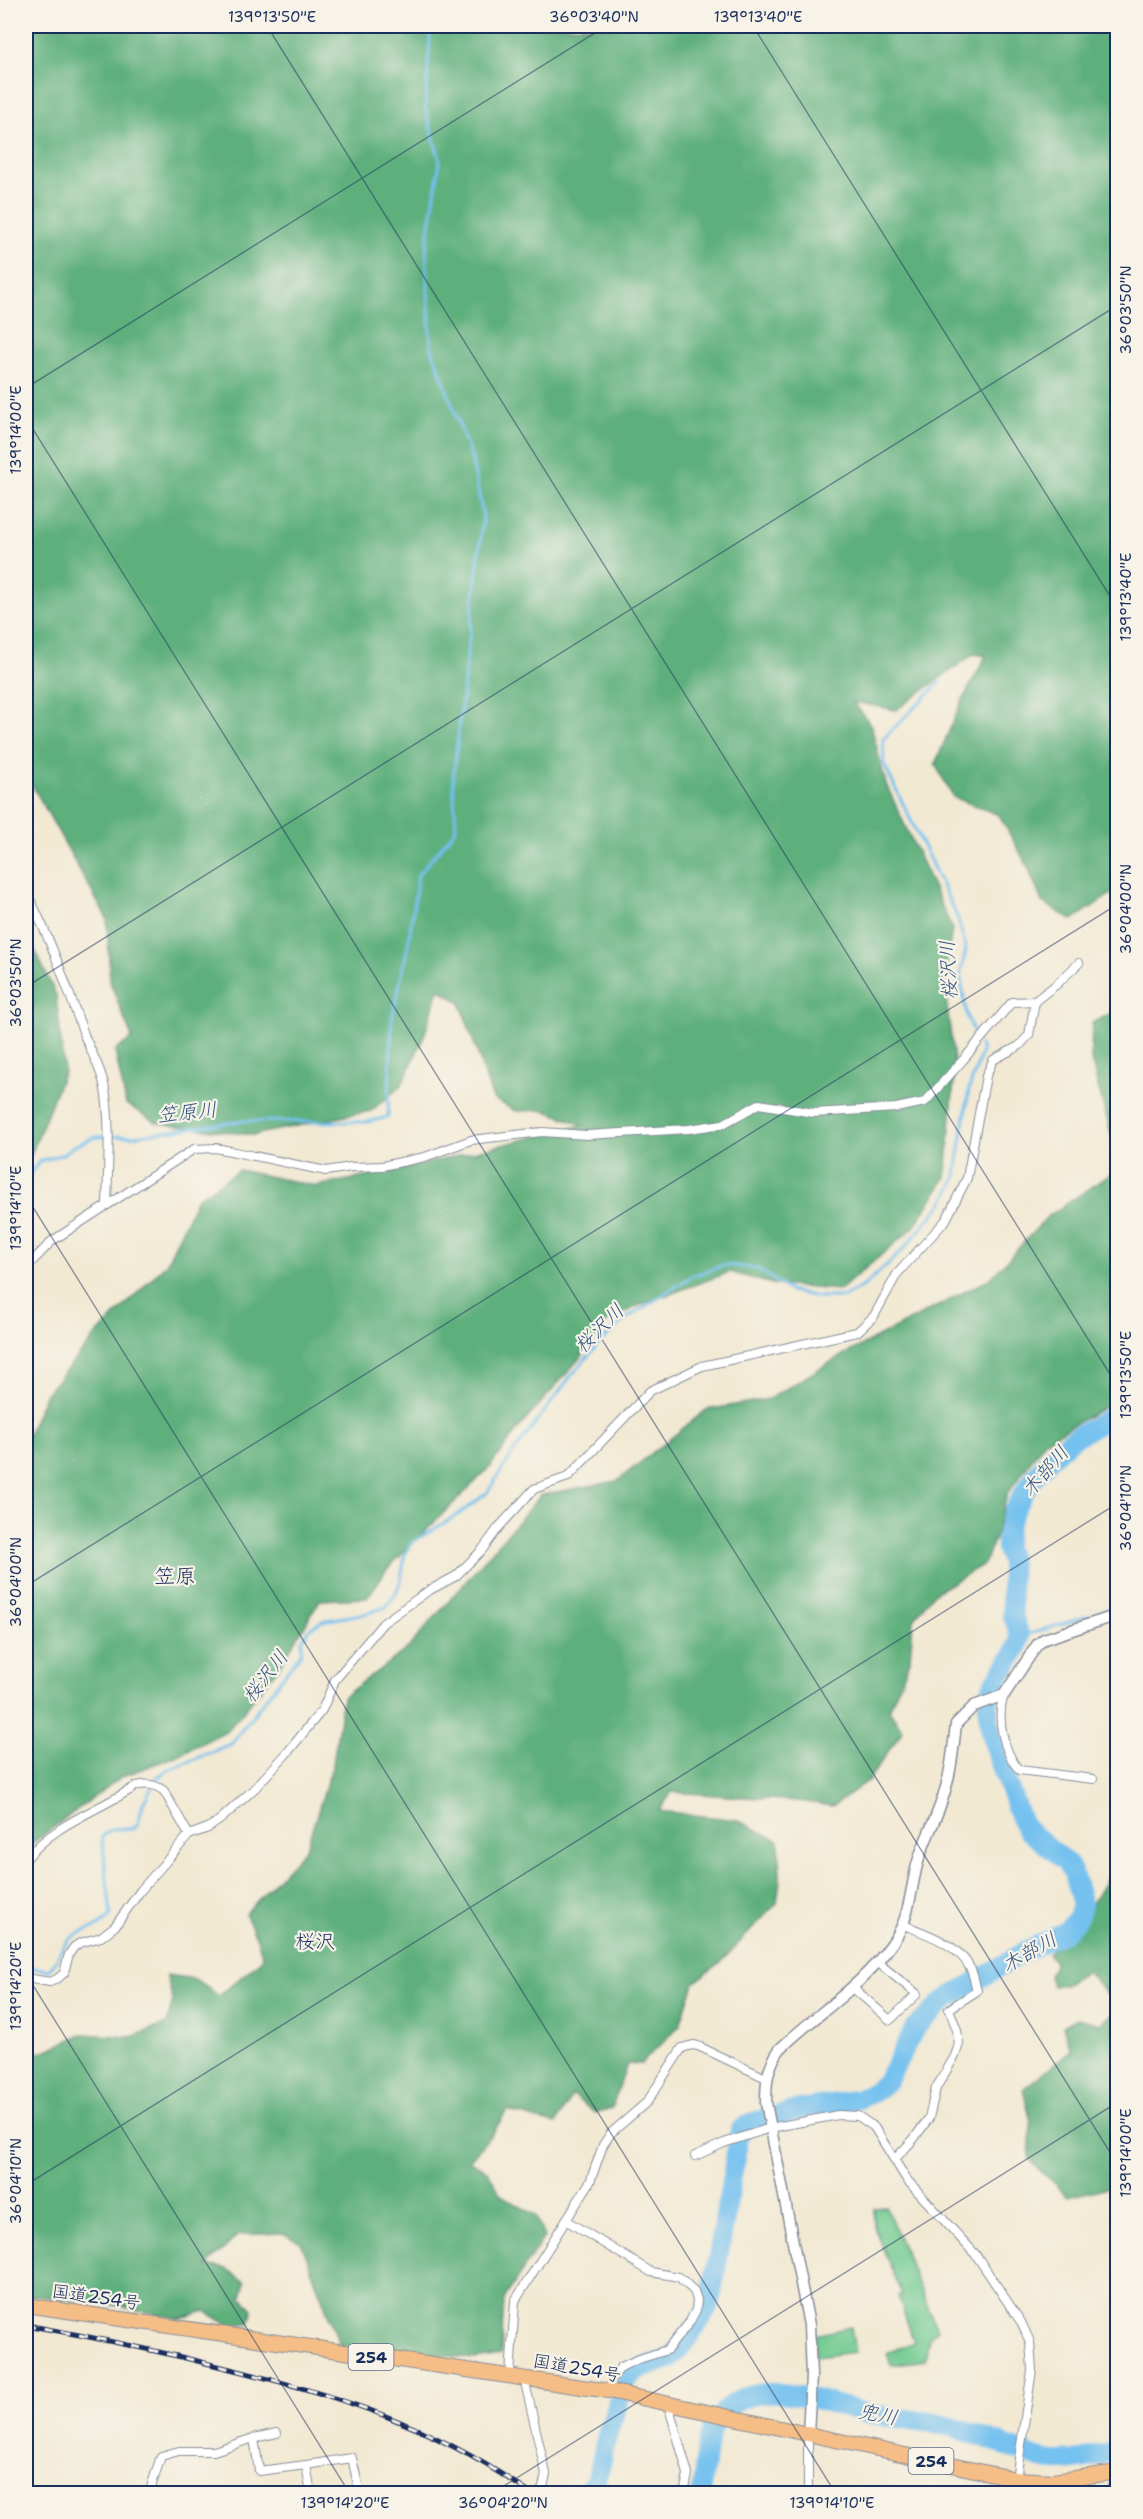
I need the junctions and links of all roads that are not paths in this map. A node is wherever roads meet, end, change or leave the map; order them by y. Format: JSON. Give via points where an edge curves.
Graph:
{"nodes":[{"id":1,"x":26,"y":892,"type":"edge"},
{"id":2,"x":1079,"y":963,"type":"dead end"},
{"id":3,"x":1035,"y":1001,"type":"junction"},
{"id":4,"x":107,"y":1204,"type":"junction"},
{"id":5,"x":26,"y":1268,"type":"edge"},
{"id":6,"x":1118,"y":1615,"type":"edge"},
{"id":7,"x":1004,"y":1695,"type":"junction"},
{"id":8,"x":1093,"y":1779,"type":"dead end"},
{"id":9,"x":189,"y":1835,"type":"junction"},
{"id":10,"x":26,"y":1859,"type":"edge"},
{"id":11,"x":904,"y":1925,"type":"junction"},
{"id":12,"x":877,"y":1962,"type":"junction"},
{"id":13,"x":26,"y":1978,"type":"edge"},
{"id":14,"x":853,"y":1988,"type":"junction"},
{"id":15,"x":766,"y":2078,"type":"junction"},
{"id":16,"x":771,"y":2128,"type":"junction"},
{"id":17,"x":695,"y":2156,"type":"dead end"},
{"id":18,"x":895,"y":2159,"type":"junction"},
{"id":19,"x":567,"y":2221,"type":"junction"},
{"id":20,"x":26,"y":2305,"type":"edge"},
{"id":21,"x":517,"y":2376,"type":"junction"},
{"id":22,"x":609,"y":2391,"type":"junction"},
{"id":23,"x":668,"y":2404,"type":"junction"},
{"id":24,"x":277,"y":2433,"type":"dead end"},
{"id":25,"x":808,"y":2435,"type":"junction"},
{"id":26,"x":254,"y":2438,"type":"junction"},
{"id":27,"x":306,"y":2465,"type":"junction"},
{"id":28,"x":1115,"y":2473,"type":"edge"},
{"id":29,"x":1016,"y":2479,"type":"junction"},
{"id":30,"x":149,"y":2493,"type":"edge"},
{"id":31,"x":311,"y":2493,"type":"edge"},
{"id":32,"x":360,"y":2493,"type":"edge"},
{"id":33,"x":539,"y":2493,"type":"edge"},
{"id":34,"x":684,"y":2493,"type":"edge"},
{"id":35,"x":808,"y":2493,"type":"edge"},
{"id":36,"x":1109,"y":2493,"type":"edge"}],
"edges":[{"from":1,"to":4,"type":"street","via":[[46,930],[102,1075]]},
{"from":2,"to":3,"type":"street"},
{"from":3,"to":4,"type":"street","via":[[1012,1002],[924,1102],[896,1108],[814,1113],[759,1104],[723,1124],[587,1135],[542,1131],[471,1140],[425,1157],[382,1166],[326,1171],[216,1148],[194,1149]]},
{"from":3,"to":9,"type":"street","via":[[1029,1035],[1019,1046],[993,1060],[986,1076],[961,1193],[946,1220],[897,1274],[874,1316],[857,1332],[702,1366],[650,1391],[568,1477],[534,1489],[456,1576],[383,1623],[335,1680],[322,1710],[269,1773],[221,1819]]},
{"from":4,"to":5,"type":"street","via":[[52,1241]]},
{"from":6,"to":7,"type":"street","via":[[1044,1639]]},
{"from":7,"to":8,"type":"street","via":[[1000,1707],[1003,1733],[1018,1770]]},
{"from":7,"to":11,"type":"street","via":[[974,1706],[956,1724],[952,1767],[918,1863]]},
{"from":9,"to":10,"type":"street","via":[[164,1791],[144,1784],[62,1826]]},
{"from":9,"to":13,"type":"street","via":[[115,1926],[74,1947],[64,1974],[50,1982]]},
{"from":11,"to":12,"type":"street"},
{"from":11,"to":18,"type":"street","via":[[941,1940],[958,1953],[970,1968],[977,1991],[949,2009],[959,2044],[955,2056],[936,2088],[929,2118]]},
{"from":12,"to":14,"type":"street"},
{"from":12,"to":14,"type":"street","via":[[917,1994],[890,2020]]},
{"from":14,"to":15,"type":"street","via":[[780,2049]]},
{"from":15,"to":16,"type":"street"},
{"from":15,"to":19,"type":"street","via":[[698,2046],[682,2048],[647,2102],[610,2133],[590,2182]]},
{"from":16,"to":17,"type":"street"},
{"from":16,"to":18,"type":"street","via":[[838,2115],[858,2116],[874,2127]]},
{"from":16,"to":25,"type":"street","via":[[809,2325]]},
{"from":18,"to":29,"type":"street","via":[[907,2180],[976,2255],[1022,2322],[1030,2342],[1032,2370]]},
{"from":19,"to":21,"type":"street","via":[[515,2301]]},
{"from":19,"to":22,"type":"street","via":[[651,2272],[679,2277],[694,2290],[697,2300],[689,2323],[667,2350],[621,2367],[612,2378]]},
{"from":20,"to":21,"type":"highway","name":"国道254号","number":"254"},
{"from":21,"to":22,"type":"highway","name":"国道254号","number":"254"},
{"from":21,"to":33,"type":"street","via":[[546,2474]]},
{"from":22,"to":23,"type":"highway","name":"国道254号","number":"254"},
{"from":23,"to":25,"type":"highway","name":"国道254号","number":"254"},
{"from":23,"to":34,"type":"street","via":[[688,2474]]},
{"from":24,"to":26,"type":"street"},
{"from":25,"to":29,"type":"highway","name":"国道254号","number":"254"},
{"from":25,"to":35,"type":"street"},
{"from":26,"to":27,"type":"street","via":[[259,2471]]},
{"from":26,"to":30,"type":"street","via":[[214,2451],[179,2451],[161,2456]]},
{"from":27,"to":31,"type":"street"},
{"from":27,"to":32,"type":"street","via":[[352,2458]]},
{"from":28,"to":29,"type":"highway","name":"国道254号","number":"254","via":[[1053,2481]]},
{"from":28,"to":36,"type":"street"}]}
